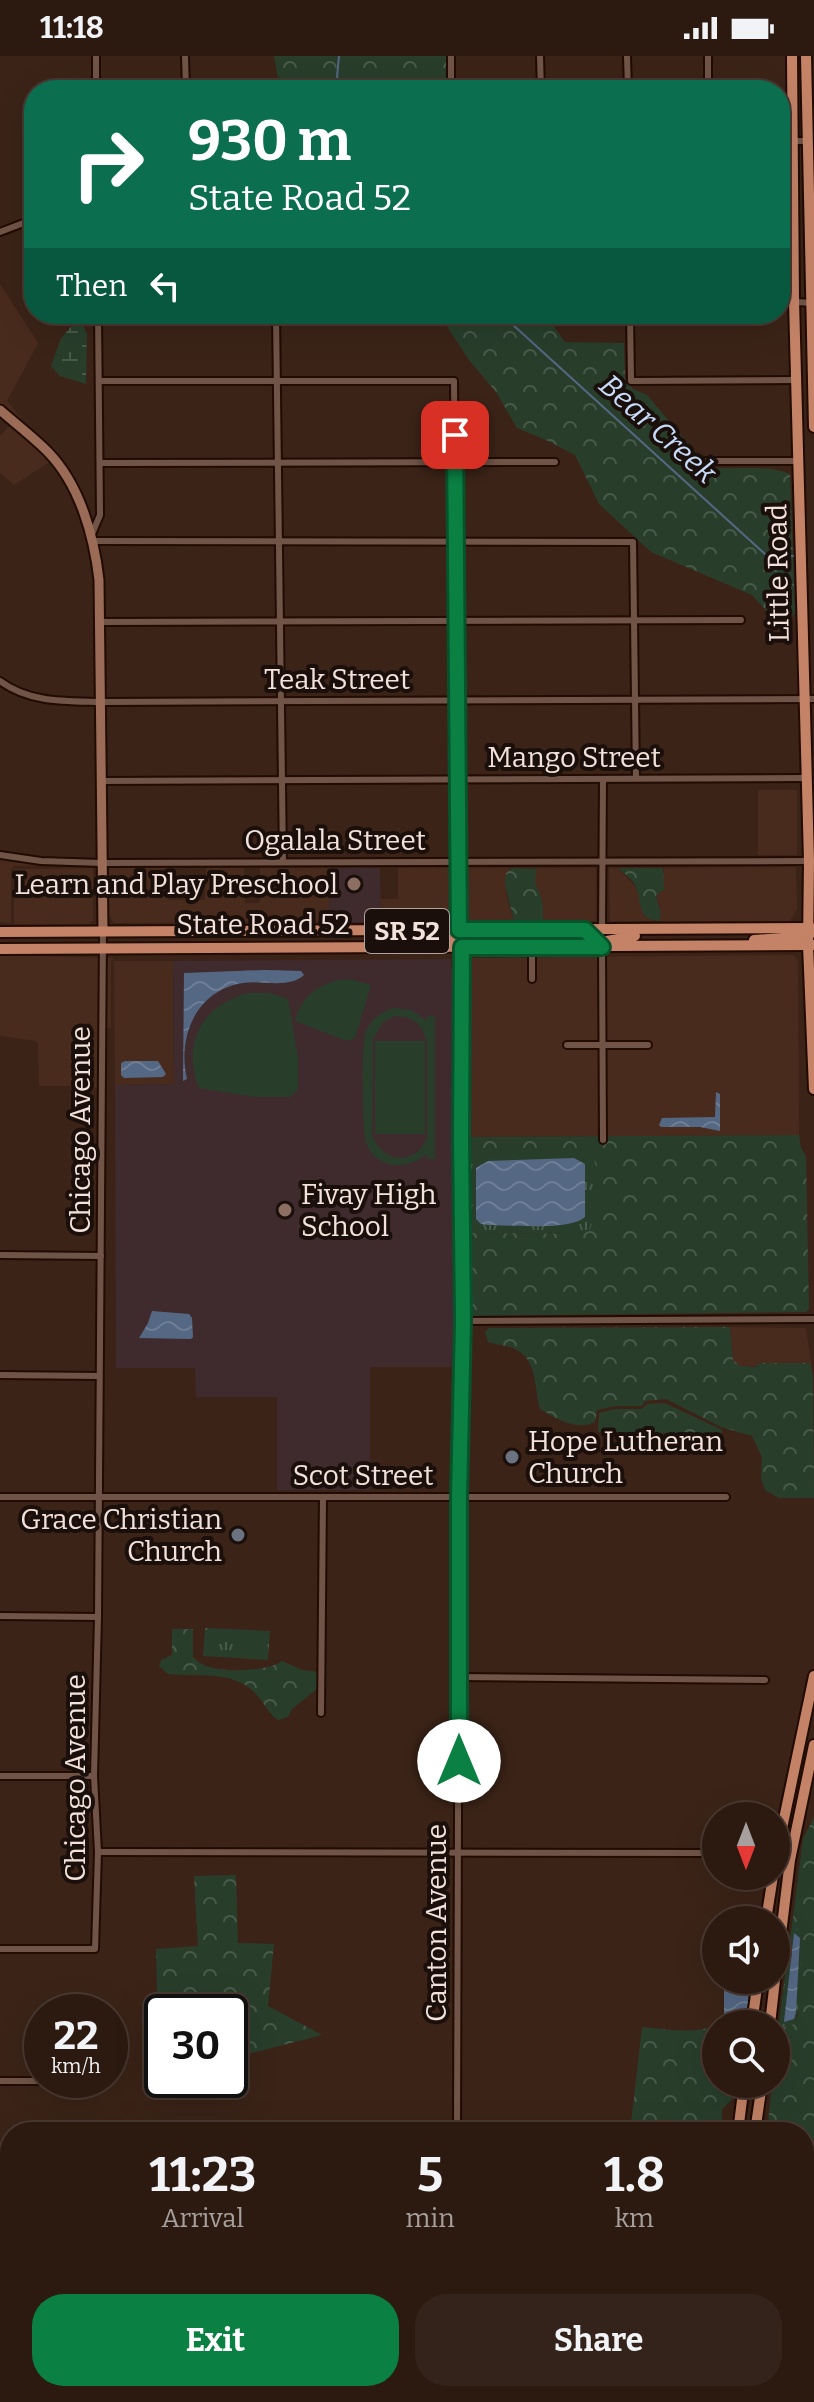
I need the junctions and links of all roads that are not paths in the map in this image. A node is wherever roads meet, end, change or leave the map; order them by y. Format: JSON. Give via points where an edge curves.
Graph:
{"nodes":[{"id":1,"x":96,"y":56,"type":"edge"},
{"id":2,"x":185,"y":56,"type":"edge"},
{"id":3,"x":451,"y":56,"type":"edge"},
{"id":4,"x":540,"y":56,"type":"edge"},
{"id":5,"x":627,"y":56,"type":"edge"},
{"id":6,"x":708,"y":56,"type":"edge"},
{"id":7,"x":792,"y":56,"type":"edge"},
{"id":8,"x":806,"y":56,"type":"edge"},
{"id":9,"x":96,"y":80,"type":"edge"},
{"id":10,"x":186,"y":80,"type":"edge"},
{"id":11,"x":451,"y":80,"type":"edge"},
{"id":12,"x":541,"y":80,"type":"edge"},
{"id":13,"x":628,"y":80,"type":"edge"},
{"id":14,"x":708,"y":80,"type":"edge"},
{"id":15,"x":793,"y":141,"type":"junction"},
{"id":16,"x":807,"y":141,"type":"junction"},
{"id":17,"x":790,"y":222,"type":"edge"},
{"id":18,"x":794,"y":222,"type":"junction"},
{"id":19,"x":24,"y":223,"type":"edge"},
{"id":20,"x":0,"y":232,"type":"edge"},
{"id":21,"x":790,"y":301,"type":"edge"},
{"id":22,"x":794,"y":301,"type":"junction"},
{"id":23,"x":812,"y":303,"type":"edge"},
{"id":24,"x":98,"y":324,"type":"edge"},
{"id":25,"x":276,"y":324,"type":"edge"},
{"id":26,"x":630,"y":324,"type":"edge"},
{"id":27,"x":796,"y":380,"type":"junction"},
{"id":28,"x":99,"y":381,"type":"junction"},
{"id":29,"x":277,"y":381,"type":"junction"},
{"id":30,"x":0,"y":410,"type":"edge"},
{"id":31,"x":814,"y":427,"type":"edge"},
{"id":32,"x":706,"y":461,"type":"dead end"},
{"id":33,"x":799,"y":461,"type":"junction"},
{"id":34,"x":278,"y":462,"type":"junction"},
{"id":35,"x":455,"y":462,"type":"junction"},
{"id":36,"x":555,"y":462,"type":"dead end"},
{"id":37,"x":100,"y":463,"type":"junction"},
{"id":38,"x":93,"y":538,"type":"junction"},
{"id":39,"x":279,"y":542,"type":"junction"},
{"id":40,"x":456,"y":542,"type":"junction"},
{"id":41,"x":741,"y":620,"type":"dead end"},
{"id":42,"x":280,"y":621,"type":"junction"},
{"id":43,"x":457,"y":621,"type":"junction"},
{"id":44,"x":634,"y":621,"type":"junction"},
{"id":45,"x":100,"y":622,"type":"junction"},
{"id":46,"x":0,"y":681,"type":"edge"},
{"id":47,"x":809,"y":699,"type":"edge"},
{"id":48,"x":635,"y":700,"type":"junction"},
{"id":49,"x":281,"y":701,"type":"junction"},
{"id":50,"x":457,"y":701,"type":"junction"},
{"id":51,"x":101,"y":702,"type":"junction"},
{"id":52,"x":636,"y":778,"type":"junction"},
{"id":53,"x":806,"y":778,"type":"junction"},
{"id":54,"x":458,"y":779,"type":"junction"},
{"id":55,"x":603,"y":779,"type":"junction"},
{"id":56,"x":282,"y":780,"type":"junction"},
{"id":57,"x":102,"y":781,"type":"junction"},
{"id":58,"x":0,"y":855,"type":"edge"},
{"id":59,"x":603,"y":861,"type":"junction"},
{"id":60,"x":809,"y":861,"type":"junction"},
{"id":61,"x":283,"y":862,"type":"junction"},
{"id":62,"x":459,"y":862,"type":"junction"},
{"id":63,"x":102,"y":863,"type":"junction"},
{"id":64,"x":668,"y":929,"type":"junction"},
{"id":65,"x":459,"y":930,"type":"junction"},
{"id":66,"x":550,"y":930,"type":"junction"},
{"id":67,"x":585,"y":930,"type":"junction"},
{"id":68,"x":602,"y":930,"type":"junction"},
{"id":69,"x":103,"y":931,"type":"junction"},
{"id":70,"x":0,"y":932,"type":"edge"},
{"id":71,"x":811,"y":935,"type":"edge"},
{"id":72,"x":376,"y":947,"type":"junction"},
{"id":73,"x":462,"y":947,"type":"junction"},
{"id":74,"x":532,"y":947,"type":"junction"},
{"id":75,"x":602,"y":947,"type":"junction"},
{"id":76,"x":0,"y":949,"type":"edge"},
{"id":77,"x":103,"y":949,"type":"junction"},
{"id":78,"x":532,"y":979,"type":"dead end"},
{"id":79,"x":567,"y":1045,"type":"dead end"},
{"id":80,"x":603,"y":1045,"type":"junction"},
{"id":81,"x":648,"y":1045,"type":"dead end"},
{"id":82,"x":814,"y":1089,"type":"edge"},
{"id":83,"x":603,"y":1140,"type":"dead end"},
{"id":84,"x":0,"y":1255,"type":"edge"},
{"id":85,"x":101,"y":1256,"type":"junction"},
{"id":86,"x":814,"y":1319,"type":"edge"},
{"id":87,"x":463,"y":1321,"type":"junction"},
{"id":88,"x":0,"y":1375,"type":"edge"},
{"id":89,"x":99,"y":1376,"type":"junction"},
{"id":90,"x":0,"y":1497,"type":"edge"},
{"id":91,"x":98,"y":1497,"type":"junction"},
{"id":92,"x":323,"y":1497,"type":"junction"},
{"id":93,"x":459,"y":1497,"type":"junction"},
{"id":94,"x":726,"y":1497,"type":"dead end"},
{"id":95,"x":0,"y":1616,"type":"edge"},
{"id":96,"x":98,"y":1617,"type":"junction"},
{"id":97,"x":814,"y":1676,"type":"edge"},
{"id":98,"x":459,"y":1677,"type":"junction"},
{"id":99,"x":765,"y":1680,"type":"dead end"},
{"id":100,"x":321,"y":1713,"type":"dead end"},
{"id":101,"x":814,"y":1745,"type":"edge"},
{"id":102,"x":0,"y":1776,"type":"edge"},
{"id":103,"x":94,"y":1776,"type":"junction"},
{"id":104,"x":791,"y":1783,"type":"junction"},
{"id":105,"x":809,"y":1788,"type":"edge"},
{"id":106,"x":787,"y":1802,"type":"edge"},
{"id":107,"x":98,"y":1852,"type":"junction"},
{"id":108,"x":458,"y":1852,"type":"junction"},
{"id":109,"x":702,"y":1853,"type":"edge"},
{"id":110,"x":785,"y":1906,"type":"edge"},
{"id":111,"x":0,"y":1949,"type":"edge"},
{"id":112,"x":0,"y":2081,"type":"edge"},
{"id":113,"x":24,"y":2081,"type":"edge"},
{"id":114,"x":742,"y":2098,"type":"edge"},
{"id":115,"x":760,"y":2098,"type":"edge"},
{"id":116,"x":457,"y":2122,"type":"edge"},
{"id":117,"x":739,"y":2122,"type":"edge"},
{"id":118,"x":756,"y":2122,"type":"edge"}],
"edges":[{"from":1,"to":9,"type":"street"},
{"from":2,"to":10,"type":"street"},
{"from":3,"to":11,"type":"street"},
{"from":4,"to":12,"type":"street"},
{"from":5,"to":13,"type":"street"},
{"from":6,"to":14,"type":"street"},
{"from":7,"to":15,"type":"main road","name":"Little Road"},
{"from":8,"to":16,"type":"main road"},
{"from":15,"to":16,"type":"street"},
{"from":15,"to":18,"type":"main road","name":"Little Road"},
{"from":16,"to":23,"type":"main road"},
{"from":17,"to":18,"type":"street"},
{"from":18,"to":22,"type":"main road","name":"Little Road"},
{"from":19,"to":20,"type":"street"},
{"from":21,"to":22,"type":"street"},
{"from":22,"to":23,"type":"street"},
{"from":22,"to":27,"type":"main road","name":"Little Road"},
{"from":23,"to":31,"type":"main road"},
{"from":24,"to":28,"type":"street","name":"Chicago Avenue"},
{"from":25,"to":29,"type":"street"},
{"from":26,"to":27,"type":"street","via":[[631,381]]},
{"from":27,"to":33,"type":"main road","name":"Little Road"},
{"from":28,"to":29,"type":"street"},
{"from":28,"to":37,"type":"street","name":"Chicago Avenue"},
{"from":29,"to":34,"type":"street"},
{"from":29,"to":35,"type":"street","via":[[454,381]]},
{"from":30,"to":38,"type":"street","via":[[50,454],[73,488]]},
{"from":32,"to":33,"type":"street"},
{"from":33,"to":47,"type":"main road","name":"Little Road"},
{"from":34,"to":35,"type":"street"},
{"from":34,"to":37,"type":"street"},
{"from":34,"to":39,"type":"street"},
{"from":35,"to":36,"type":"street"},
{"from":35,"to":40,"type":"street"},
{"from":37,"to":38,"type":"street","name":"Chicago Avenue","via":[[100,515]]},
{"from":38,"to":39,"type":"street"},
{"from":38,"to":45,"type":"street","name":"Chicago Avenue"},
{"from":39,"to":40,"type":"street"},
{"from":39,"to":42,"type":"street"},
{"from":40,"to":43,"type":"street"},
{"from":40,"to":44,"type":"street","via":[[633,542]]},
{"from":41,"to":44,"type":"street"},
{"from":42,"to":43,"type":"street"},
{"from":42,"to":45,"type":"street"},
{"from":42,"to":49,"type":"street"},
{"from":43,"to":44,"type":"street"},
{"from":43,"to":50,"type":"street"},
{"from":44,"to":48,"type":"street"},
{"from":45,"to":51,"type":"street","name":"Chicago Avenue"},
{"from":46,"to":51,"type":"street","name":"Teak Street","via":[[46,701]]},
{"from":47,"to":48,"type":"street","name":"Teak Street"},
{"from":47,"to":53,"type":"main road","name":"Little Road"},
{"from":48,"to":50,"type":"street","name":"Teak Street"},
{"from":48,"to":52,"type":"street"},
{"from":49,"to":50,"type":"street","name":"Teak Street"},
{"from":49,"to":51,"type":"street","name":"Teak Street"},
{"from":49,"to":56,"type":"street"},
{"from":50,"to":54,"type":"street"},
{"from":51,"to":57,"type":"street","name":"Chicago Avenue"},
{"from":52,"to":53,"type":"street","name":"Mango Street"},
{"from":52,"to":55,"type":"street","name":"Mango Street"},
{"from":53,"to":60,"type":"main road","name":"Little Road"},
{"from":54,"to":55,"type":"street","name":"Mango Street"},
{"from":54,"to":56,"type":"street","name":"Mango Street"},
{"from":54,"to":62,"type":"street"},
{"from":55,"to":59,"type":"street"},
{"from":56,"to":57,"type":"street","name":"Mango Street"},
{"from":56,"to":61,"type":"street"},
{"from":57,"to":63,"type":"street","name":"Chicago Avenue"},
{"from":58,"to":63,"type":"street","name":"Ogalala Street"},
{"from":59,"to":60,"type":"street","name":"Ogalala Street"},
{"from":59,"to":62,"type":"street","name":"Ogalala Street"},
{"from":59,"to":68,"type":"street"},
{"from":60,"to":71,"type":"main road","name":"Little Road"},
{"from":61,"to":62,"type":"street","name":"Ogalala Street"},
{"from":61,"to":63,"type":"street","name":"Ogalala Street"},
{"from":62,"to":65,"type":"street"},
{"from":63,"to":69,"type":"street","name":"Chicago Avenue"},
{"from":64,"to":68,"type":"main road","name":"State Road 52","number":"SR 52"},
{"from":64,"to":71,"type":"main road","name":"State Road 52","number":"SR 52"},
{"from":64,"to":75,"type":"main road","via":[[616,938]]},
{"from":65,"to":66,"type":"main road","name":"State Road 52","number":"SR 52"},
{"from":65,"to":69,"type":"main road","name":"State Road 52","number":"SR 52"},
{"from":65,"to":72,"type":"main road","via":[[447,939],[388,940]]},
{"from":66,"to":67,"type":"main road","name":"State Road 52","number":"SR 52"},
{"from":66,"to":73,"type":"main road","via":[[470,939]]},
{"from":67,"to":68,"type":"main road","name":"State Road 52","number":"SR 52"},
{"from":67,"to":75,"type":"main road"},
{"from":69,"to":70,"type":"main road","name":"State Road 52","number":"SR 52"},
{"from":69,"to":77,"type":"street","name":"Chicago Avenue"},
{"from":71,"to":75,"type":"main road","name":"State Road 52","number":"SR 52","via":[[733,946]]},
{"from":71,"to":82,"type":"main road","name":"Little Road"},
{"from":72,"to":73,"type":"main road","name":"State Road 52","number":"SR 52"},
{"from":72,"to":77,"type":"main road","name":"State Road 52","number":"SR 52"},
{"from":73,"to":74,"type":"main road","name":"State Road 52","number":"SR 52"},
{"from":73,"to":87,"type":"street","name":"Canton Avenue"},
{"from":74,"to":75,"type":"main road","name":"State Road 52","number":"SR 52"},
{"from":74,"to":78,"type":"street"},
{"from":75,"to":80,"type":"street"},
{"from":76,"to":77,"type":"main road","name":"State Road 52","number":"SR 52"},
{"from":77,"to":85,"type":"street","name":"Chicago Avenue"},
{"from":79,"to":80,"type":"street"},
{"from":80,"to":81,"type":"street"},
{"from":80,"to":83,"type":"street"},
{"from":84,"to":85,"type":"street"},
{"from":85,"to":89,"type":"street","name":"Chicago Avenue"},
{"from":86,"to":87,"type":"street"},
{"from":87,"to":93,"type":"street","name":"Canton Avenue"},
{"from":88,"to":89,"type":"street"},
{"from":89,"to":91,"type":"street","name":"Chicago Avenue"},
{"from":90,"to":91,"type":"street","name":"Scot Street"},
{"from":91,"to":92,"type":"street","name":"Scot Street"},
{"from":91,"to":96,"type":"street","name":"Chicago Avenue"},
{"from":92,"to":93,"type":"street","name":"Scot Street"},
{"from":92,"to":100,"type":"street"},
{"from":93,"to":94,"type":"street","name":"Scot Street"},
{"from":93,"to":98,"type":"street","name":"Canton Avenue"},
{"from":95,"to":96,"type":"street"},
{"from":96,"to":103,"type":"street","name":"Chicago Avenue"},
{"from":97,"to":104,"type":"main road"},
{"from":98,"to":99,"type":"street"},
{"from":98,"to":108,"type":"street","name":"Canton Avenue"},
{"from":101,"to":105,"type":"main road"},
{"from":102,"to":103,"type":"street"},
{"from":103,"to":107,"type":"street","name":"Chicago Avenue"},
{"from":104,"to":105,"type":"street"},
{"from":104,"to":106,"type":"main road"},
{"from":105,"to":110,"type":"main road"},
{"from":107,"to":108,"type":"street"},
{"from":107,"to":111,"type":"street","name":"Chicago Avenue","via":[[95,1949]]},
{"from":108,"to":109,"type":"street"},
{"from":108,"to":116,"type":"street","name":"Canton Avenue"},
{"from":112,"to":113,"type":"street"},
{"from":114,"to":117,"type":"main road"},
{"from":115,"to":118,"type":"main road"}]}
